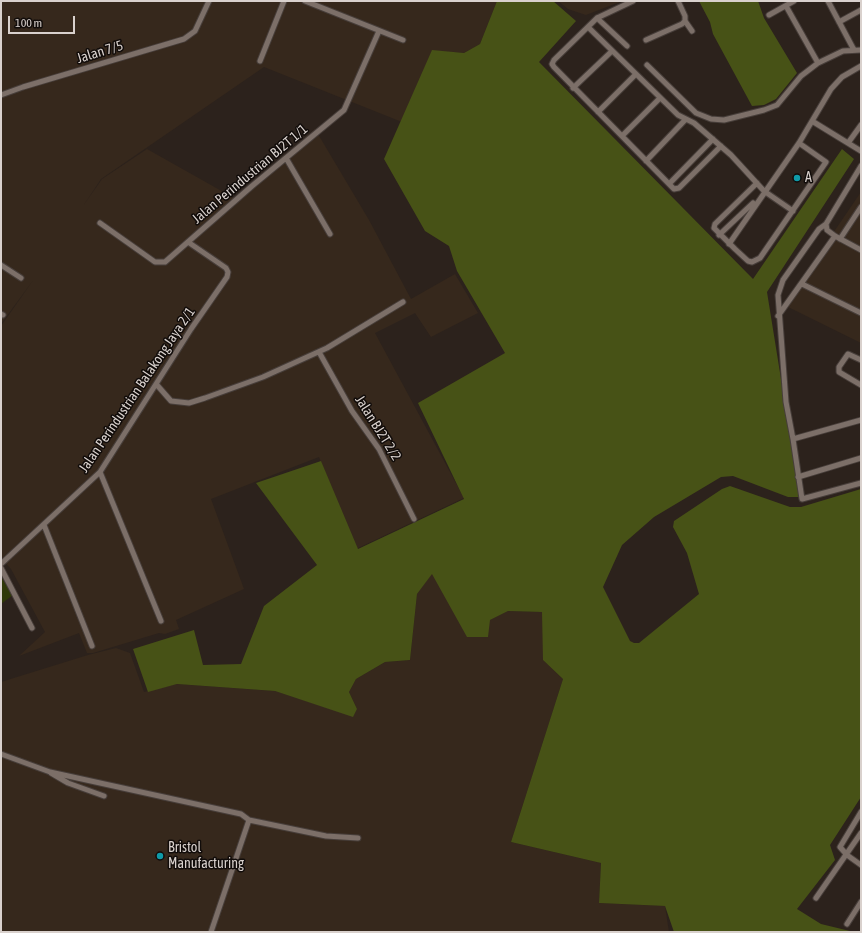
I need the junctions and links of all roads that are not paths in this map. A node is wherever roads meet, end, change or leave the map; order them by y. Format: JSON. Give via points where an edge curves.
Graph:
{"nodes":[{"id":1,"x":209,"y":1,"type":"edge"},
{"id":2,"x":284,"y":1,"type":"edge"},
{"id":3,"x":305,"y":1,"type":"edge"},
{"id":4,"x":633,"y":1,"type":"edge"},
{"id":5,"x":678,"y":1,"type":"edge"},
{"id":6,"x":794,"y":1,"type":"edge"},
{"id":7,"x":828,"y":1,"type":"edge"},
{"id":8,"x":786,"y":6,"type":"junction"},
{"id":9,"x":861,"y":10,"type":"edge"},
{"id":10,"x":769,"y":14,"type":"dead end"},
{"id":11,"x":597,"y":18,"type":"junction"},
{"id":12,"x":685,"y":21,"type":"junction"},
{"id":13,"x":839,"y":22,"type":"junction"},
{"id":14,"x":588,"y":27,"type":"junction"},
{"id":15,"x":379,"y":31,"type":"junction"},
{"id":16,"x":692,"y":31,"type":"dead end"},
{"id":17,"x":403,"y":40,"type":"dead end"},
{"id":18,"x":646,"y":40,"type":"dead end"},
{"id":19,"x":627,"y":46,"type":"dead end"},
{"id":20,"x":854,"y":50,"type":"junction"},
{"id":21,"x":861,"y":50,"type":"edge"},
{"id":22,"x":612,"y":51,"type":"junction"},
{"id":23,"x":260,"y":61,"type":"dead end"},
{"id":24,"x":818,"y":63,"type":"junction"},
{"id":25,"x":648,"y":65,"type":"dead end"},
{"id":26,"x":861,"y":66,"type":"edge"},
{"id":27,"x":636,"y":74,"type":"junction"},
{"id":28,"x":573,"y":88,"type":"junction"},
{"id":29,"x":1,"y":95,"type":"edge"},
{"id":30,"x":660,"y":98,"type":"junction"},
{"id":31,"x":598,"y":112,"type":"junction"},
{"id":32,"x":685,"y":120,"type":"junction"},
{"id":33,"x":812,"y":121,"type":"junction"},
{"id":34,"x":861,"y":124,"type":"edge"},
{"id":35,"x":622,"y":136,"type":"junction"},
{"id":36,"x":713,"y":140,"type":"junction"},
{"id":37,"x":799,"y":143,"type":"junction"},
{"id":38,"x":848,"y":143,"type":"junction"},
{"id":39,"x":721,"y":146,"type":"junction"},
{"id":40,"x":861,"y":151,"type":"edge"},
{"id":41,"x":286,"y":158,"type":"junction"},
{"id":42,"x":646,"y":160,"type":"junction"},
{"id":43,"x":861,"y":166,"type":"edge"},
{"id":44,"x":757,"y":183,"type":"junction"},
{"id":45,"x":669,"y":184,"type":"junction"},
{"id":46,"x":764,"y":191,"type":"junction"},
{"id":47,"x":761,"y":196,"type":"junction"},
{"id":48,"x":861,"y":207,"type":"edge"},
{"id":49,"x":793,"y":211,"type":"junction"},
{"id":50,"x":100,"y":223,"type":"dead end"},
{"id":51,"x":826,"y":224,"type":"junction"},
{"id":52,"x":330,"y":234,"type":"dead end"},
{"id":53,"x":719,"y":235,"type":"junction"},
{"id":54,"x":837,"y":238,"type":"junction"},
{"id":55,"x":188,"y":242,"type":"junction"},
{"id":56,"x":729,"y":244,"type":"junction"},
{"id":57,"x":861,"y":250,"type":"edge"},
{"id":58,"x":1,"y":265,"type":"edge"},
{"id":59,"x":21,"y":278,"type":"dead end"},
{"id":60,"x":802,"y":284,"type":"junction"},
{"id":61,"x":403,"y":302,"type":"dead end"},
{"id":62,"x":861,"y":313,"type":"edge"},
{"id":63,"x":778,"y":316,"type":"junction"},
{"id":64,"x":319,"y":352,"type":"junction"},
{"id":65,"x":861,"y":360,"type":"edge"},
{"id":66,"x":157,"y":385,"type":"junction"},
{"id":67,"x":861,"y":385,"type":"edge"},
{"id":68,"x":861,"y":420,"type":"edge"},
{"id":69,"x":793,"y":440,"type":"junction"},
{"id":70,"x":861,"y":458,"type":"edge"},
{"id":71,"x":100,"y":472,"type":"junction"},
{"id":72,"x":798,"y":477,"type":"junction"},
{"id":73,"x":861,"y":483,"type":"edge"},
{"id":74,"x":414,"y":518,"type":"dead end"},
{"id":75,"x":44,"y":524,"type":"junction"},
{"id":76,"x":1,"y":564,"type":"edge"},
{"id":77,"x":1,"y":568,"type":"edge"},
{"id":78,"x":161,"y":621,"type":"dead end"},
{"id":79,"x":32,"y":628,"type":"dead end"},
{"id":80,"x":92,"y":646,"type":"dead end"},
{"id":81,"x":1,"y":754,"type":"edge"},
{"id":82,"x":50,"y":772,"type":"junction"},
{"id":83,"x":104,"y":796,"type":"dead end"},
{"id":84,"x":861,"y":812,"type":"edge"},
{"id":85,"x":249,"y":820,"type":"junction"},
{"id":86,"x":861,"y":833,"type":"edge"},
{"id":87,"x":358,"y":838,"type":"dead end"},
{"id":88,"x":847,"y":855,"type":"junction"},
{"id":89,"x":861,"y":865,"type":"edge"},
{"id":90,"x":816,"y":898,"type":"dead end"},
{"id":91,"x":861,"y":902,"type":"edge"},
{"id":92,"x":847,"y":924,"type":"dead end"},
{"id":93,"x":211,"y":932,"type":"edge"}],
"edges":[{"from":1,"to":29,"type":"street","name":"Jalan 7/5","via":[[196,31],[184,39]]},
{"from":2,"to":23,"type":"street"},
{"from":3,"to":15,"type":"street"},
{"from":4,"to":11,"type":"street"},
{"from":5,"to":12,"type":"street"},
{"from":6,"to":8,"type":"street"},
{"from":7,"to":13,"type":"street"},
{"from":8,"to":10,"type":"street"},
{"from":8,"to":24,"type":"street"},
{"from":9,"to":13,"type":"street"},
{"from":11,"to":14,"type":"street"},
{"from":11,"to":19,"type":"street"},
{"from":12,"to":16,"type":"street"},
{"from":12,"to":18,"type":"street"},
{"from":13,"to":20,"type":"street"},
{"from":14,"to":22,"type":"street"},
{"from":14,"to":28,"type":"street","via":[[552,64]]},
{"from":15,"to":17,"type":"street"},
{"from":15,"to":41,"type":"street","name":"Jalan Perindustrian BJ2T 1/1","via":[[344,110]]},
{"from":20,"to":21,"type":"street"},
{"from":20,"to":24,"type":"street","via":[[834,54]]},
{"from":22,"to":27,"type":"street"},
{"from":22,"to":28,"type":"street"},
{"from":24,"to":25,"type":"street","via":[[801,76],[777,105],[724,120],[710,119],[696,113]]},
{"from":26,"to":33,"type":"street","via":[[837,82]]},
{"from":27,"to":30,"type":"street"},
{"from":27,"to":31,"type":"street"},
{"from":28,"to":31,"type":"street"},
{"from":30,"to":32,"type":"street"},
{"from":30,"to":35,"type":"street"},
{"from":31,"to":35,"type":"street"},
{"from":32,"to":36,"type":"street","via":[[694,123]]},
{"from":32,"to":42,"type":"street"},
{"from":33,"to":37,"type":"street"},
{"from":33,"to":38,"type":"street"},
{"from":34,"to":38,"type":"street"},
{"from":35,"to":42,"type":"street"},
{"from":36,"to":39,"type":"street"},
{"from":36,"to":45,"type":"street"},
{"from":37,"to":46,"type":"street"},
{"from":37,"to":49,"type":"street","via":[[826,162]]},
{"from":38,"to":40,"type":"street"},
{"from":39,"to":44,"type":"street"},
{"from":39,"to":45,"type":"street","via":[[679,188],[674,189]]},
{"from":41,"to":52,"type":"street"},
{"from":41,"to":55,"type":"street","name":"Jalan Perindustrian BJ2T 1/1"},
{"from":42,"to":45,"type":"street"},
{"from":43,"to":51,"type":"street"},
{"from":44,"to":46,"type":"street"},
{"from":44,"to":53,"type":"street","via":[[715,224],[714,228]]},
{"from":46,"to":47,"type":"street"},
{"from":46,"to":49,"type":"street"},
{"from":47,"to":53,"type":"street"},
{"from":47,"to":56,"type":"street"},
{"from":48,"to":54,"type":"street"},
{"from":49,"to":56,"type":"street","via":[[757,261],[748,261]]},
{"from":50,"to":55,"type":"street","name":"Jalan Perindustrian BJ2T 1/1","via":[[160,263]]},
{"from":51,"to":54,"type":"street","via":[[827,230]]},
{"from":51,"to":63,"type":"street","via":[[819,229],[783,280],[778,295]]},
{"from":53,"to":56,"type":"street"},
{"from":54,"to":57,"type":"street"},
{"from":54,"to":60,"type":"street"},
{"from":55,"to":66,"type":"street","name":"Jalan Perindustrian Balakong Jaya 2/1","via":[[226,268],[227,277]]},
{"from":58,"to":59,"type":"street"},
{"from":60,"to":62,"type":"street"},
{"from":60,"to":63,"type":"street"},
{"from":61,"to":64,"type":"street"},
{"from":63,"to":69,"type":"street","via":[[786,402]]},
{"from":64,"to":66,"type":"street","via":[[263,377],[189,403],[171,401]]},
{"from":64,"to":74,"type":"street","name":"Jalan BJ2T 2/2","via":[[352,411],[380,449]]},
{"from":65,"to":67,"type":"street","via":[[848,354],[839,372]]},
{"from":66,"to":71,"type":"street","name":"Jalan Perindustrian Balakong Jaya 2/1"},
{"from":68,"to":69,"type":"street"},
{"from":69,"to":72,"type":"street"},
{"from":70,"to":72,"type":"street"},
{"from":71,"to":75,"type":"street","name":"Jalan Perindustrian Balakong Jaya 2/1"},
{"from":71,"to":78,"type":"street"},
{"from":72,"to":73,"type":"street","via":[[802,500]]},
{"from":75,"to":76,"type":"street","name":"Jalan Perindustrian Balakong Jaya 2/1"},
{"from":75,"to":80,"type":"street"},
{"from":77,"to":79,"type":"street"},
{"from":81,"to":82,"type":"street"},
{"from":82,"to":83,"type":"street","via":[[68,784]]},
{"from":82,"to":85,"type":"street","via":[[241,814]]},
{"from":84,"to":88,"type":"street","via":[[840,847]]},
{"from":85,"to":87,"type":"street","via":[[326,836]]},
{"from":85,"to":93,"type":"street"},
{"from":86,"to":88,"type":"street"},
{"from":88,"to":89,"type":"street"},
{"from":88,"to":90,"type":"street"},
{"from":91,"to":92,"type":"street"}]}
